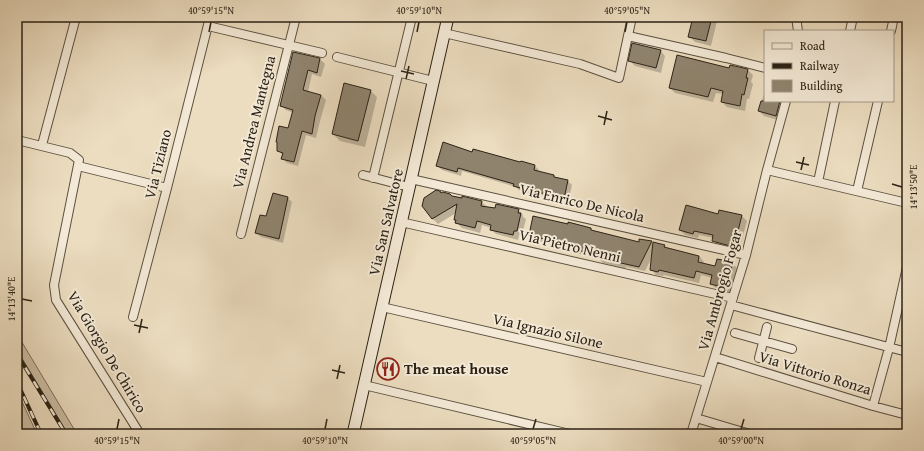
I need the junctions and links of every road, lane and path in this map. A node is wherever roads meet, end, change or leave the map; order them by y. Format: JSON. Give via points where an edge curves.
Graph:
{"nodes":[{"id":1,"x":76,"y":17,"type":"edge"},
{"id":2,"x":210,"y":17,"type":"edge"},
{"id":3,"x":296,"y":17,"type":"edge"},
{"id":4,"x":412,"y":17,"type":"edge"},
{"id":5,"x":448,"y":17,"type":"edge"},
{"id":6,"x":632,"y":17,"type":"edge"},
{"id":7,"x":796,"y":17,"type":"edge"},
{"id":8,"x":853,"y":17,"type":"edge"},
{"id":9,"x":894,"y":17,"type":"edge"},
{"id":10,"x":208,"y":26,"type":"junction"},
{"id":11,"x":798,"y":30,"type":"edge"},
{"id":12,"x":850,"y":30,"type":"edge"},
{"id":13,"x":891,"y":30,"type":"edge"},
{"id":14,"x":444,"y":33,"type":"junction"},
{"id":15,"x":628,"y":36,"type":"junction"},
{"id":16,"x":288,"y":45,"type":"junction"},
{"id":17,"x":322,"y":53,"type":"dead end"},
{"id":18,"x":337,"y":57,"type":"dead end"},
{"id":19,"x":764,"y":68,"type":"edge"},
{"id":20,"x":398,"y":73,"type":"junction"},
{"id":21,"x":433,"y":81,"type":"junction"},
{"id":22,"x":786,"y":102,"type":"edge"},
{"id":23,"x":835,"y":102,"type":"edge"},
{"id":24,"x":878,"y":102,"type":"edge"},
{"id":25,"x":17,"y":140,"type":"edge"},
{"id":26,"x":42,"y":145,"type":"junction"},
{"id":27,"x":78,"y":166,"type":"junction"},
{"id":28,"x":767,"y":170,"type":"junction"},
{"id":29,"x":363,"y":175,"type":"dead end"},
{"id":30,"x":373,"y":178,"type":"junction"},
{"id":31,"x":818,"y":182,"type":"junction"},
{"id":32,"x":410,"y":183,"type":"junction"},
{"id":33,"x":167,"y":188,"type":"junction"},
{"id":34,"x":857,"y":191,"type":"junction"},
{"id":35,"x":907,"y":202,"type":"edge"},
{"id":36,"x":401,"y":222,"type":"junction"},
{"id":37,"x":241,"y":234,"type":"dead end"},
{"id":38,"x":746,"y":255,"type":"junction"},
{"id":39,"x":907,"y":271,"type":"edge"},
{"id":40,"x":732,"y":302,"type":"junction"},
{"id":41,"x":382,"y":308,"type":"junction"},
{"id":42,"x":133,"y":317,"type":"dead end"},
{"id":43,"x":767,"y":327,"type":"dead end"},
{"id":44,"x":735,"y":334,"type":"dead end"},
{"id":45,"x":763,"y":341,"type":"junction"},
{"id":46,"x":889,"y":348,"type":"junction"},
{"id":47,"x":792,"y":349,"type":"dead end"},
{"id":48,"x":907,"y":352,"type":"edge"},
{"id":49,"x":715,"y":357,"type":"junction"},
{"id":50,"x":759,"y":358,"type":"dead end"},
{"id":51,"x":708,"y":382,"type":"junction"},
{"id":52,"x":364,"y":385,"type":"junction"},
{"id":53,"x":873,"y":406,"type":"junction"},
{"id":54,"x":907,"y":415,"type":"edge"},
{"id":55,"x":696,"y":418,"type":"junction"},
{"id":56,"x":140,"y":434,"type":"edge"},
{"id":57,"x":353,"y":434,"type":"edge"},
{"id":58,"x":570,"y":434,"type":"edge"},
{"id":59,"x":691,"y":434,"type":"edge"},
{"id":60,"x":750,"y":434,"type":"edge"}],
"edges":[{"from":1,"to":26,"type":"street"},
{"from":2,"to":10,"type":"street","name":"Via Tiziano"},
{"from":3,"to":16,"type":"street","name":"Via Andrea Mantegna"},
{"from":4,"to":20,"type":"street"},
{"from":5,"to":14,"type":"street","name":"Via San Salvatore"},
{"from":6,"to":15,"type":"street"},
{"from":7,"to":11,"type":"street"},
{"from":8,"to":12,"type":"street"},
{"from":9,"to":13,"type":"street"},
{"from":10,"to":16,"type":"street"},
{"from":10,"to":33,"type":"street","name":"Via Tiziano"},
{"from":14,"to":15,"type":"street","via":[[580,64],[619,78]]},
{"from":14,"to":21,"type":"street","name":"Via San Salvatore"},
{"from":15,"to":19,"type":"street"},
{"from":16,"to":17,"type":"street"},
{"from":16,"to":37,"type":"street","name":"Via Andrea Mantegna"},
{"from":18,"to":20,"type":"street"},
{"from":20,"to":21,"type":"street"},
{"from":20,"to":30,"type":"street"},
{"from":21,"to":32,"type":"street","name":"Via San Salvatore"},
{"from":22,"to":28,"type":"street","name":"Via Ambrogio Fogar"},
{"from":23,"to":31,"type":"street"},
{"from":24,"to":34,"type":"street"},
{"from":25,"to":26,"type":"street"},
{"from":26,"to":27,"type":"street","via":[[70,153],[79,160]]},
{"from":27,"to":33,"type":"street"},
{"from":27,"to":56,"type":"street","name":"Via Giorgio De Chirico","via":[[54,285],[56,300]]},
{"from":28,"to":31,"type":"street"},
{"from":28,"to":38,"type":"street","name":"Via Ambrogio Fogar"},
{"from":29,"to":30,"type":"street","name":"Via Enrico De Nicola"},
{"from":30,"to":32,"type":"street","name":"Via Enrico De Nicola"},
{"from":31,"to":34,"type":"street"},
{"from":32,"to":36,"type":"street","name":"Via San Salvatore"},
{"from":32,"to":38,"type":"street","name":"Via Enrico De Nicola"},
{"from":33,"to":42,"type":"street","name":"Via Tiziano"},
{"from":34,"to":35,"type":"street"},
{"from":36,"to":40,"type":"street","name":"Via Pietro Nenni"},
{"from":36,"to":41,"type":"street","name":"Via San Salvatore"},
{"from":38,"to":40,"type":"street","name":"Via Ambrogio Fogar"},
{"from":39,"to":46,"type":"street"},
{"from":40,"to":46,"type":"street","name":"Via Pietro Nenni"},
{"from":40,"to":49,"type":"street","name":"Via Ambrogio Fogar"},
{"from":41,"to":51,"type":"street","name":"Via Ignazio Silone"},
{"from":41,"to":52,"type":"street","name":"Via San Salvatore"},
{"from":43,"to":45,"type":"street"},
{"from":44,"to":45,"type":"street"},
{"from":45,"to":47,"type":"street"},
{"from":45,"to":50,"type":"street"},
{"from":46,"to":48,"type":"street","name":"Via Pietro Nenni"},
{"from":46,"to":53,"type":"street"},
{"from":49,"to":51,"type":"street","name":"Via Ambrogio Fogar"},
{"from":49,"to":53,"type":"street","name":"Via Vittorio Ronza"},
{"from":51,"to":55,"type":"street","name":"Via Ambrogio Fogar"},
{"from":52,"to":57,"type":"street","name":"Via San Salvatore"},
{"from":52,"to":58,"type":"street"},
{"from":53,"to":54,"type":"street","name":"Via Vittorio Ronza"},
{"from":55,"to":59,"type":"street","name":"Via Ambrogio Fogar"},
{"from":55,"to":60,"type":"street"}]}
